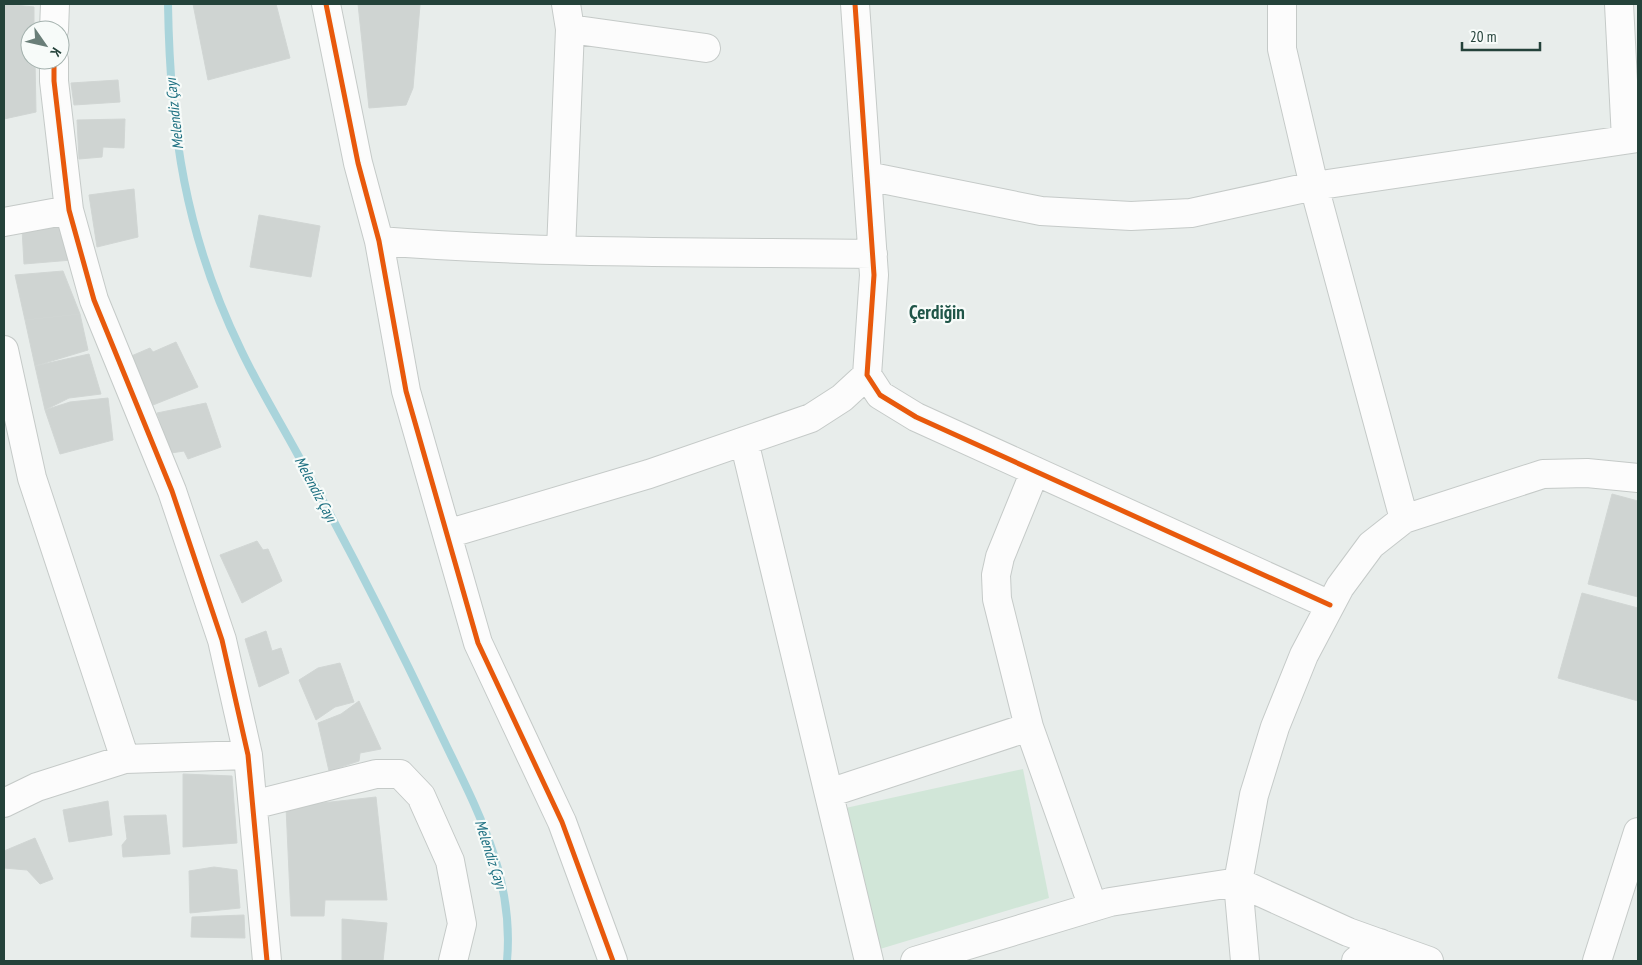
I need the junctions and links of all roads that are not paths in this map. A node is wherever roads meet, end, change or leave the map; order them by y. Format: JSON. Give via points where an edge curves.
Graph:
{"nodes":[{"id":1,"x":55,"y":4,"type":"edge"},
{"id":2,"x":326,"y":4,"type":"edge"},
{"id":3,"x":855,"y":4,"type":"edge"},
{"id":4,"x":1282,"y":4,"type":"edge"},
{"id":5,"x":1619,"y":4,"type":"edge"},
{"id":6,"x":568,"y":16,"type":"edge"},
{"id":7,"x":54,"y":20,"type":"edge"},
{"id":8,"x":706,"y":48,"type":"dead end"},
{"id":9,"x":54,"y":70,"type":"edge"},
{"id":10,"x":1632,"y":138,"type":"edge"},
{"id":11,"x":867,"y":176,"type":"junction"},
{"id":12,"x":1314,"y":186,"type":"junction"},
{"id":13,"x":69,"y":210,"type":"junction"},
{"id":14,"x":4,"y":222,"type":"edge"},
{"id":15,"x":379,"y":241,"type":"junction"},
{"id":16,"x":561,"y":250,"type":"junction"},
{"id":17,"x":873,"y":254,"type":"junction"},
{"id":18,"x":4,"y":350,"type":"edge"},
{"id":19,"x":867,"y":375,"type":"junction"},
{"id":20,"x":744,"y":441,"type":"junction"},
{"id":21,"x":1035,"y":471,"type":"junction"},
{"id":22,"x":1638,"y":478,"type":"edge"},
{"id":23,"x":1404,"y":519,"type":"junction"},
{"id":24,"x":447,"y":534,"type":"junction"},
{"id":25,"x":1330,"y":605,"type":"junction"},
{"id":26,"x":1029,"y":727,"type":"junction"},
{"id":27,"x":248,"y":755,"type":"junction"},
{"id":28,"x":125,"y":759,"type":"junction"},
{"id":29,"x":829,"y":793,"type":"junction"},
{"id":30,"x":4,"y":803,"type":"edge"},
{"id":31,"x":253,"y":805,"type":"junction"},
{"id":32,"x":1638,"y":832,"type":"edge"},
{"id":33,"x":1238,"y":882,"type":"junction"},
{"id":34,"x":1093,"y":907,"type":"junction"},
{"id":35,"x":1380,"y":943,"type":"junction"},
{"id":36,"x":953,"y":956,"type":"edge"},
{"id":37,"x":267,"y":961,"type":"edge"},
{"id":38,"x":453,"y":961,"type":"edge"},
{"id":39,"x":613,"y":961,"type":"edge"},
{"id":40,"x":870,"y":961,"type":"edge"},
{"id":41,"x":915,"y":961,"type":"edge"},
{"id":42,"x":1245,"y":961,"type":"edge"},
{"id":43,"x":1356,"y":961,"type":"edge"},
{"id":44,"x":1429,"y":961,"type":"edge"},
{"id":45,"x":1598,"y":961,"type":"edge"}],
"edges":[{"from":1,"to":7,"type":"street"},
{"from":2,"to":15,"type":"street","via":[[358,163]]},
{"from":3,"to":11,"type":"street"},
{"from":4,"to":12,"type":"street","via":[[1282,49]]},
{"from":5,"to":10,"type":"street"},
{"from":6,"to":8,"type":"street"},
{"from":6,"to":16,"type":"street"},
{"from":9,"to":13,"type":"street"},
{"from":10,"to":12,"type":"street"},
{"from":11,"to":12,"type":"street","via":[[1041,211],[1131,216],[1191,213]]},
{"from":11,"to":17,"type":"street"},
{"from":12,"to":23,"type":"street"},
{"from":13,"to":14,"type":"street"},
{"from":13,"to":27,"type":"street","via":[[94,300],[172,491],[222,640]]},
{"from":15,"to":16,"type":"street"},
{"from":15,"to":24,"type":"street","via":[[406,391]]},
{"from":16,"to":17,"type":"street"},
{"from":17,"to":19,"type":"street"},
{"from":18,"to":28,"type":"street","via":[[32,478]]},
{"from":19,"to":20,"type":"street","via":[[842,398],[811,418]]},
{"from":19,"to":21,"type":"street","via":[[880,395],[916,417]]},
{"from":20,"to":24,"type":"street","via":[[649,474]]},
{"from":20,"to":29,"type":"street"},
{"from":21,"to":25,"type":"street"},
{"from":21,"to":26,"type":"street","via":[[996,574],[997,599]]},
{"from":22,"to":23,"type":"street","via":[[1587,473],[1543,474]]},
{"from":23,"to":25,"type":"street","via":[[1371,545]]},
{"from":24,"to":39,"type":"street","via":[[478,643],[562,822]]},
{"from":25,"to":33,"type":"street","via":[[1304,655],[1275,727],[1254,795]]},
{"from":26,"to":29,"type":"street"},
{"from":26,"to":34,"type":"street"},
{"from":27,"to":28,"type":"street"},
{"from":27,"to":31,"type":"street"},
{"from":28,"to":30,"type":"street","via":[[37,787]]},
{"from":29,"to":40,"type":"street"},
{"from":31,"to":37,"type":"street"},
{"from":31,"to":38,"type":"street","via":[[376,774],[400,774],[421,796],[450,861],[462,924]]},
{"from":32,"to":45,"type":"street"},
{"from":33,"to":34,"type":"street"},
{"from":33,"to":35,"type":"street","via":[[1348,932]]},
{"from":33,"to":42,"type":"street"},
{"from":34,"to":36,"type":"street"},
{"from":35,"to":43,"type":"street"},
{"from":35,"to":44,"type":"street"},
{"from":36,"to":41,"type":"street"}]}
